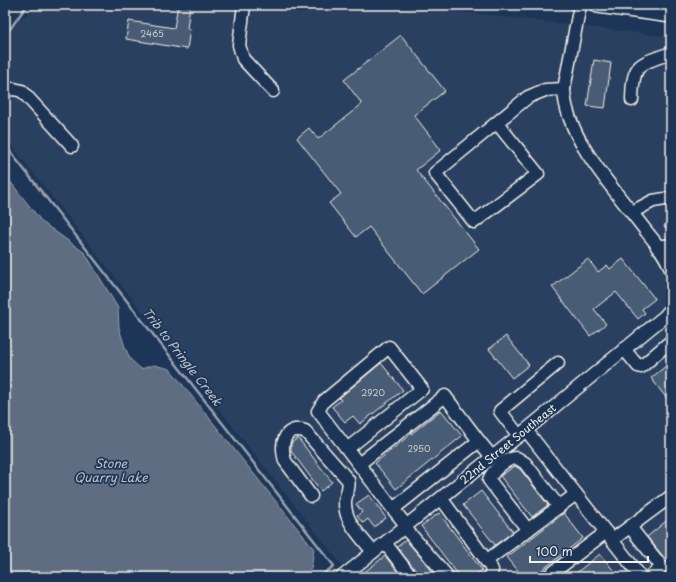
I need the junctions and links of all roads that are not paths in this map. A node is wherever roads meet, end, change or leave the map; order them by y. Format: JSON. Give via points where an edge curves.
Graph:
{"nodes":[{"id":1,"x":244,"y":5,"type":"edge"},
{"id":2,"x":580,"y":5,"type":"edge"},
{"id":3,"x":598,"y":5,"type":"edge"},
{"id":4,"x":671,"y":15,"type":"edge"},
{"id":5,"x":671,"y":53,"type":"edge"},
{"id":6,"x":564,"y":89,"type":"junction"},
{"id":7,"x":5,"y":90,"type":"edge"},
{"id":8,"x":273,"y":91,"type":"dead end"},
{"id":9,"x":632,"y":100,"type":"dead end"},
{"id":10,"x":497,"y":123,"type":"junction"},
{"id":11,"x":72,"y":146,"type":"dead end"},
{"id":12,"x":671,"y":198,"type":"edge"},
{"id":13,"x":632,"y":212,"type":"junction"},
{"id":14,"x":671,"y":245,"type":"edge"},
{"id":15,"x":658,"y":247,"type":"junction"},
{"id":16,"x":671,"y":270,"type":"edge"},
{"id":17,"x":670,"y":311,"type":"edge"},
{"id":18,"x":671,"y":341,"type":"edge"},
{"id":19,"x":624,"y":350,"type":"junction"},
{"id":20,"x":558,"y":363,"type":"dead end"},
{"id":21,"x":523,"y":433,"type":"junction"},
{"id":22,"x":479,"y":441,"type":"junction"},
{"id":23,"x":347,"y":449,"type":"junction"},
{"id":24,"x":492,"y":457,"type":"junction"},
{"id":25,"x":359,"y":464,"type":"junction"},
{"id":26,"x":576,"y":494,"type":"junction"},
{"id":27,"x":312,"y":496,"type":"dead end"},
{"id":28,"x":441,"y":498,"type":"junction"},
{"id":29,"x":671,"y":498,"type":"edge"},
{"id":30,"x":559,"y":507,"type":"junction"},
{"id":31,"x":393,"y":509,"type":"junction"},
{"id":32,"x":405,"y":526,"type":"junction"},
{"id":33,"x":630,"y":527,"type":"junction"},
{"id":34,"x":528,"y":530,"type":"junction"},
{"id":35,"x":609,"y":536,"type":"junction"},
{"id":36,"x":385,"y":543,"type":"junction"},
{"id":37,"x":373,"y":552,"type":"junction"},
{"id":38,"x":486,"y":561,"type":"junction"},
{"id":39,"x":347,"y":575,"type":"edge"},
{"id":40,"x":411,"y":577,"type":"edge"},
{"id":41,"x":448,"y":577,"type":"edge"},
{"id":42,"x":490,"y":577,"type":"edge"},
{"id":43,"x":547,"y":577,"type":"edge"},
{"id":44,"x":640,"y":577,"type":"edge"},
{"id":45,"x":650,"y":577,"type":"edge"}],
"edges":[{"from":1,"to":8,"type":"street","via":[[239,45],[243,59]]},
{"from":2,"to":6,"type":"street"},
{"from":3,"to":4,"type":"main road"},
{"from":5,"to":9,"type":"street","via":[[640,66],[633,78]]},
{"from":6,"to":10,"type":"street","via":[[545,90],[528,97]]},
{"from":6,"to":13,"type":"street","via":[[564,103],[579,142]]},
{"from":7,"to":11,"type":"street","via":[[22,91]]},
{"from":10,"to":10,"type":"street","via":[[434,173],[474,222],[538,174]]},
{"from":12,"to":13,"type":"street","via":[[653,201]]},
{"from":13,"to":15,"type":"street"},
{"from":14,"to":15,"type":"street"},
{"from":15,"to":16,"type":"street"},
{"from":17,"to":19,"type":"street","name":"22nd Street Southeast"},
{"from":18,"to":19,"type":"street","via":[[641,366],[638,366]]},
{"from":19,"to":21,"type":"street","name":"22nd Street Southeast"},
{"from":20,"to":21,"type":"street","via":[[500,411]]},
{"from":21,"to":24,"type":"street","name":"22nd Street Southeast"},
{"from":21,"to":26,"type":"street"},
{"from":22,"to":24,"type":"street"},
{"from":22,"to":25,"type":"street","via":[[445,396]]},
{"from":22,"to":31,"type":"street"},
{"from":23,"to":23,"type":"street","via":[[318,412],[324,401],[389,347],[422,389]]},
{"from":23,"to":25,"type":"street"},
{"from":24,"to":28,"type":"street","name":"22nd Street Southeast"},
{"from":25,"to":31,"type":"street"},
{"from":26,"to":30,"type":"street"},
{"from":26,"to":35,"type":"street"},
{"from":27,"to":37,"type":"street","via":[[282,454],[283,441],[287,434],[294,430],[305,431],[348,480],[344,502],[346,514]]},
{"from":28,"to":32,"type":"street","name":"22nd Street Southeast"},
{"from":28,"to":38,"type":"street"},
{"from":29,"to":33,"type":"street"},
{"from":30,"to":34,"type":"street"},
{"from":30,"to":34,"type":"street","via":[[524,463],[517,458],[507,461],[491,474],[489,480]]},
{"from":31,"to":32,"type":"street"},
{"from":32,"to":36,"type":"street","name":"22nd Street Southeast"},
{"from":32,"to":41,"type":"street"},
{"from":33,"to":35,"type":"street"},
{"from":33,"to":45,"type":"street","via":[[662,568]]},
{"from":34,"to":38,"type":"street"},
{"from":35,"to":43,"type":"street"},
{"from":35,"to":44,"type":"street"},
{"from":36,"to":37,"type":"street","name":"22nd Street Southeast"},
{"from":36,"to":40,"type":"street"},
{"from":37,"to":39,"type":"street","name":"22nd Street Southeast"},
{"from":38,"to":42,"type":"street","via":[[492,570]]}]}
